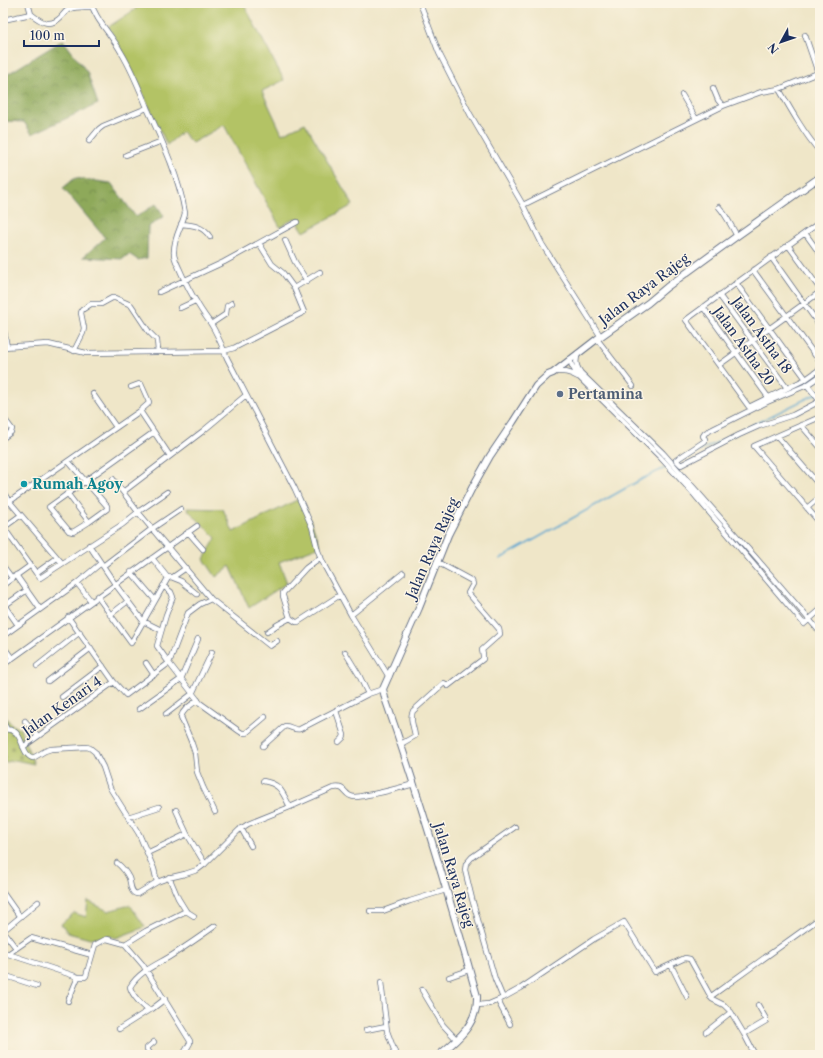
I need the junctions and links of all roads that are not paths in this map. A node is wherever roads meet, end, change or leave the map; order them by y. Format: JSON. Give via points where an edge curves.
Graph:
{"nodes":[{"id":1,"x":28,"y":3,"type":"edge"},
{"id":2,"x":420,"y":3,"type":"edge"},
{"id":3,"x":91,"y":5,"type":"edge"},
{"id":4,"x":31,"y":14,"type":"junction"},
{"id":5,"x":3,"y":20,"type":"edge"},
{"id":6,"x":805,"y":34,"type":"dead end"},
{"id":7,"x":819,"y":73,"type":"edge"},
{"id":8,"x":713,"y":88,"type":"dead end"},
{"id":9,"x":780,"y":90,"type":"junction"},
{"id":10,"x":682,"y":95,"type":"dead end"},
{"id":11,"x":722,"y":106,"type":"junction"},
{"id":12,"x":148,"y":108,"type":"junction"},
{"id":13,"x":696,"y":119,"type":"junction"},
{"id":14,"x":89,"y":141,"type":"dead end"},
{"id":15,"x":162,"y":141,"type":"junction"},
{"id":16,"x":820,"y":152,"type":"edge"},
{"id":17,"x":126,"y":155,"type":"dead end"},
{"id":18,"x":817,"y":179,"type":"edge"},
{"id":19,"x":820,"y":188,"type":"edge"},
{"id":20,"x":522,"y":205,"type":"junction"},
{"id":21,"x":720,"y":206,"type":"dead end"},
{"id":22,"x":297,"y":222,"type":"dead end"},
{"id":23,"x":820,"y":222,"type":"edge"},
{"id":24,"x":181,"y":224,"type":"junction"},
{"id":25,"x":805,"y":233,"type":"junction"},
{"id":26,"x":737,"y":236,"type":"junction"},
{"id":27,"x":210,"y":237,"type":"dead end"},
{"id":28,"x":285,"y":240,"type":"dead end"},
{"id":29,"x":258,"y":243,"type":"junction"},
{"id":30,"x":788,"y":245,"type":"junction"},
{"id":31,"x":820,"y":254,"type":"edge"},
{"id":32,"x":771,"y":257,"type":"junction"},
{"id":33,"x":753,"y":270,"type":"junction"},
{"id":34,"x":320,"y":272,"type":"dead end"},
{"id":35,"x":184,"y":280,"type":"junction"},
{"id":36,"x":307,"y":281,"type":"junction"},
{"id":37,"x":736,"y":283,"type":"junction"},
{"id":38,"x":294,"y":288,"type":"junction"},
{"id":39,"x":820,"y":290,"type":"edge"},
{"id":40,"x":159,"y":292,"type":"dead end"},
{"id":41,"x":719,"y":295,"type":"junction"},
{"id":42,"x":195,"y":301,"type":"junction"},
{"id":43,"x":232,"y":303,"type":"dead end"},
{"id":44,"x":804,"y":303,"type":"junction"},
{"id":45,"x":703,"y":307,"type":"junction"},
{"id":46,"x":180,"y":308,"type":"dead end"},
{"id":47,"x":786,"y":316,"type":"junction"},
{"id":48,"x":211,"y":324,"type":"junction"},
{"id":49,"x":3,"y":325,"type":"edge"},
{"id":50,"x":820,"y":326,"type":"edge"},
{"id":51,"x":770,"y":328,"type":"junction"},
{"id":52,"x":599,"y":338,"type":"junction"},
{"id":53,"x":752,"y":341,"type":"junction"},
{"id":54,"x":5,"y":347,"type":"edge"},
{"id":55,"x":74,"y":351,"type":"junction"},
{"id":56,"x":224,"y":351,"type":"junction"},
{"id":57,"x":158,"y":352,"type":"junction"},
{"id":58,"x":736,"y":353,"type":"junction"},
{"id":59,"x":578,"y":354,"type":"junction"},
{"id":60,"x":570,"y":359,"type":"junction"},
{"id":61,"x":820,"y":362,"type":"edge"},
{"id":62,"x":719,"y":365,"type":"junction"},
{"id":63,"x":820,"y":369,"type":"edge"},
{"id":64,"x":553,"y":372,"type":"junction"},
{"id":65,"x":820,"y":376,"type":"edge"},
{"id":66,"x":579,"y":377,"type":"junction"},
{"id":67,"x":806,"y":379,"type":"junction"},
{"id":68,"x":807,"y":385,"type":"junction"},
{"id":69,"x":633,"y":386,"type":"dead end"},
{"id":70,"x":131,"y":387,"type":"dead end"},
{"id":71,"x":787,"y":388,"type":"junction"},
{"id":72,"x":93,"y":394,"type":"dead end"},
{"id":73,"x":246,"y":396,"type":"junction"},
{"id":74,"x":768,"y":397,"type":"junction"},
{"id":75,"x":819,"y":400,"type":"edge"},
{"id":76,"x":140,"y":410,"type":"junction"},
{"id":77,"x":3,"y":417,"type":"edge"},
{"id":78,"x":820,"y":417,"type":"edge"},
{"id":79,"x":801,"y":425,"type":"junction"},
{"id":80,"x":116,"y":427,"type":"junction"},
{"id":81,"x":153,"y":433,"type":"junction"},
{"id":82,"x":777,"y":436,"type":"junction"},
{"id":83,"x":3,"y":438,"type":"edge"},
{"id":84,"x":820,"y":448,"type":"edge"},
{"id":85,"x":170,"y":456,"type":"junction"},
{"id":86,"x":68,"y":461,"type":"junction"},
{"id":87,"x":113,"y":479,"type":"dead end"},
{"id":88,"x":84,"y":481,"type":"junction"},
{"id":89,"x":820,"y":486,"type":"edge"},
{"id":90,"x":3,"y":492,"type":"edge"},
{"id":91,"x":124,"y":492,"type":"junction"},
{"id":92,"x":166,"y":492,"type":"dead end"},
{"id":93,"x":67,"y":494,"type":"junction"},
{"id":94,"x":820,"y":497,"type":"edge"},
{"id":95,"x":9,"y":501,"type":"junction"},
{"id":96,"x":3,"y":506,"type":"edge"},
{"id":97,"x":807,"y":508,"type":"junction"},
{"id":98,"x":181,"y":509,"type":"dead end"},
{"id":99,"x":138,"y":512,"type":"junction"},
{"id":100,"x":21,"y":515,"type":"junction"},
{"id":101,"x":89,"y":522,"type":"junction"},
{"id":102,"x":820,"y":523,"type":"edge"},
{"id":103,"x":197,"y":526,"type":"dead end"},
{"id":104,"x":3,"y":528,"type":"edge"},
{"id":105,"x":153,"y":528,"type":"junction"},
{"id":106,"x":188,"y":532,"type":"junction"},
{"id":107,"x":89,"y":545,"type":"junction"},
{"id":108,"x":168,"y":546,"type":"junction"},
{"id":109,"x":203,"y":549,"type":"dead end"},
{"id":110,"x":321,"y":557,"type":"junction"},
{"id":111,"x":56,"y":558,"type":"junction"},
{"id":112,"x":152,"y":558,"type":"junction"},
{"id":113,"x":437,"y":562,"type":"junction"},
{"id":114,"x":62,"y":563,"type":"junction"},
{"id":115,"x":31,"y":565,"type":"junction"},
{"id":116,"x":102,"y":565,"type":"junction"},
{"id":117,"x":3,"y":566,"type":"edge"},
{"id":118,"x":186,"y":568,"type":"junction"},
{"id":119,"x":131,"y":572,"type":"junction"},
{"id":120,"x":36,"y":573,"type":"junction"},
{"id":121,"x":404,"y":573,"type":"dead end"},
{"id":122,"x":14,"y":577,"type":"junction"},
{"id":123,"x":173,"y":577,"type":"junction"},
{"id":124,"x":168,"y":578,"type":"junction"},
{"id":125,"x":77,"y":583,"type":"junction"},
{"id":126,"x":115,"y":584,"type":"junction"},
{"id":127,"x":3,"y":585,"type":"edge"},
{"id":128,"x":163,"y":586,"type":"junction"},
{"id":129,"x":27,"y":590,"type":"junction"},
{"id":130,"x":197,"y":594,"type":"dead end"},
{"id":131,"x":340,"y":595,"type":"junction"},
{"id":132,"x":98,"y":596,"type":"junction"},
{"id":133,"x":211,"y":599,"type":"junction"},
{"id":134,"x":155,"y":600,"type":"junction"},
{"id":135,"x":91,"y":601,"type":"junction"},
{"id":136,"x":128,"y":601,"type":"junction"},
{"id":137,"x":4,"y":605,"type":"edge"},
{"id":138,"x":40,"y":609,"type":"junction"},
{"id":139,"x":820,"y":610,"type":"edge"},
{"id":140,"x":110,"y":614,"type":"junction"},
{"id":141,"x":351,"y":615,"type":"junction"},
{"id":142,"x":68,"y":617,"type":"junction"},
{"id":143,"x":290,"y":618,"type":"junction"},
{"id":144,"x":809,"y":619,"type":"junction"},
{"id":145,"x":143,"y":621,"type":"junction"},
{"id":146,"x":18,"y":625,"type":"junction"},
{"id":147,"x":161,"y":630,"type":"junction"},
{"id":148,"x":80,"y":632,"type":"junction"},
{"id":149,"x":267,"y":632,"type":"dead end"},
{"id":150,"x":820,"y":632,"type":"edge"},
{"id":151,"x":3,"y":636,"type":"edge"},
{"id":152,"x":198,"y":639,"type":"dead end"},
{"id":153,"x":277,"y":641,"type":"dead end"},
{"id":154,"x":3,"y":646,"type":"edge"},
{"id":155,"x":91,"y":648,"type":"junction"},
{"id":156,"x":212,"y":652,"type":"dead end"},
{"id":157,"x":345,"y":652,"type":"dead end"},
{"id":158,"x":12,"y":658,"type":"junction"},
{"id":159,"x":146,"y":663,"type":"dead end"},
{"id":160,"x":169,"y":663,"type":"junction"},
{"id":161,"x":3,"y":665,"type":"edge"},
{"id":162,"x":37,"y":666,"type":"dead end"},
{"id":163,"x":103,"y":666,"type":"junction"},
{"id":164,"x":154,"y":674,"type":"junction"},
{"id":165,"x":389,"y":677,"type":"junction"},
{"id":166,"x":181,"y":679,"type":"junction"},
{"id":167,"x":48,"y":681,"type":"dead end"},
{"id":168,"x":114,"y":682,"type":"junction"},
{"id":169,"x":383,"y":689,"type":"junction"},
{"id":170,"x":192,"y":694,"type":"junction"},
{"id":171,"x":368,"y":694,"type":"junction"},
{"id":172,"x":62,"y":697,"type":"dead end"},
{"id":173,"x":198,"y":700,"type":"junction"},
{"id":174,"x":139,"y":709,"type":"dead end"},
{"id":175,"x":336,"y":711,"type":"junction"},
{"id":176,"x":166,"y":714,"type":"dead end"},
{"id":177,"x":265,"y":717,"type":"dead end"},
{"id":178,"x":25,"y":721,"type":"dead end"},
{"id":179,"x":3,"y":722,"type":"edge"},
{"id":180,"x":5,"y":729,"type":"edge"},
{"id":181,"x":38,"y":736,"type":"junction"},
{"id":182,"x":339,"y":742,"type":"dead end"},
{"id":183,"x":401,"y":744,"type":"junction"},
{"id":184,"x":263,"y":746,"type":"dead end"},
{"id":185,"x":23,"y":747,"type":"junction"},
{"id":186,"x":263,"y":781,"type":"dead end"},
{"id":187,"x":414,"y":784,"type":"junction"},
{"id":188,"x":159,"y":806,"type":"dead end"},
{"id":189,"x":290,"y":808,"type":"junction"},
{"id":190,"x":176,"y":810,"type":"dead end"},
{"id":191,"x":215,"y":812,"type":"dead end"},
{"id":192,"x":128,"y":816,"type":"junction"},
{"id":193,"x":515,"y":827,"type":"dead end"},
{"id":194,"x":242,"y":828,"type":"junction"},
{"id":195,"x":187,"y":834,"type":"junction"},
{"id":196,"x":251,"y":846,"type":"dead end"},
{"id":197,"x":147,"y":852,"type":"junction"},
{"id":198,"x":117,"y":863,"type":"dead end"},
{"id":199,"x":205,"y":864,"type":"junction"},
{"id":200,"x":170,"y":877,"type":"junction"},
{"id":201,"x":157,"y":882,"type":"junction"},
{"id":202,"x":446,"y":890,"type":"junction"},
{"id":203,"x":3,"y":893,"type":"edge"},
{"id":204,"x":38,"y":902,"type":"dead end"},
{"id":205,"x":186,"y":911,"type":"junction"},
{"id":206,"x":370,"y":911,"type":"dead end"},
{"id":207,"x":194,"y":916,"type":"dead end"},
{"id":208,"x":20,"y":917,"type":"junction"},
{"id":209,"x":820,"y":918,"type":"edge"},
{"id":210,"x":215,"y":926,"type":"dead end"},
{"id":211,"x":3,"y":931,"type":"edge"},
{"id":212,"x":125,"y":944,"type":"junction"},
{"id":213,"x":16,"y":948,"type":"junction"},
{"id":214,"x":3,"y":951,"type":"edge"},
{"id":215,"x":8,"y":954,"type":"junction"},
{"id":216,"x":92,"y":955,"type":"junction"},
{"id":217,"x":670,"y":965,"type":"junction"},
{"id":218,"x":146,"y":970,"type":"junction"},
{"id":219,"x":469,"y":970,"type":"junction"},
{"id":220,"x":3,"y":975,"type":"edge"},
{"id":221,"x":449,"y":976,"type":"dead end"},
{"id":222,"x":78,"y":977,"type":"junction"},
{"id":223,"x":381,"y":982,"type":"dead end"},
{"id":224,"x":37,"y":986,"type":"dead end"},
{"id":225,"x":422,"y":990,"type":"dead end"},
{"id":226,"x":687,"y":997,"type":"dead end"},
{"id":227,"x":710,"y":997,"type":"junction"},
{"id":228,"x":504,"y":998,"type":"junction"},
{"id":229,"x":165,"y":999,"type":"junction"},
{"id":230,"x":68,"y":1001,"type":"dead end"},
{"id":231,"x":498,"y":1001,"type":"junction"},
{"id":232,"x":477,"y":1005,"type":"junction"},
{"id":233,"x":758,"y":1005,"type":"dead end"},
{"id":234,"x":149,"y":1010,"type":"junction"},
{"id":235,"x":732,"y":1012,"type":"junction"},
{"id":236,"x":510,"y":1024,"type":"dead end"},
{"id":237,"x":386,"y":1026,"type":"junction"},
{"id":238,"x":119,"y":1029,"type":"dead end"},
{"id":239,"x":366,"y":1030,"type":"dead end"},
{"id":240,"x":706,"y":1032,"type":"dead end"},
{"id":241,"x":744,"y":1034,"type":"junction"},
{"id":242,"x":457,"y":1040,"type":"junction"},
{"id":243,"x":154,"y":1042,"type":"dead end"},
{"id":244,"x":395,"y":1054,"type":"edge"},
{"id":245,"x":151,"y":1055,"type":"edge"},
{"id":246,"x":183,"y":1055,"type":"edge"},
{"id":247,"x":388,"y":1055,"type":"edge"},
{"id":248,"x":439,"y":1055,"type":"edge"},
{"id":249,"x":755,"y":1055,"type":"edge"}],
"edges":[{"from":1,"to":4,"type":"street"},
{"from":2,"to":20,"type":"street","via":[[447,70]]},
{"from":3,"to":4,"type":"street","via":[[71,8],[50,23],[42,22]]},
{"from":3,"to":12,"type":"street","via":[[127,62]]},
{"from":4,"to":5,"type":"street"},
{"from":6,"to":7,"type":"street"},
{"from":7,"to":9,"type":"street"},
{"from":8,"to":11,"type":"street"},
{"from":9,"to":11,"type":"street","via":[[761,92]]},
{"from":9,"to":16,"type":"street","via":[[809,139]]},
{"from":10,"to":13,"type":"street"},
{"from":11,"to":13,"type":"street"},
{"from":12,"to":14,"type":"street","via":[[103,126]]},
{"from":12,"to":15,"type":"street"},
{"from":13,"to":20,"type":"street"},
{"from":15,"to":17,"type":"street"},
{"from":15,"to":24,"type":"street","via":[[184,207],[185,213]]},
{"from":18,"to":19,"type":"street"},
{"from":18,"to":26,"type":"main road","name":"Jalan Raya Rajeg"},
{"from":20,"to":52,"type":"street","via":[[542,244]]},
{"from":21,"to":26,"type":"street"},
{"from":22,"to":29,"type":"street"},
{"from":23,"to":25,"type":"street"},
{"from":24,"to":27,"type":"street","via":[[196,226]]},
{"from":24,"to":35,"type":"street","via":[[174,255]]},
{"from":25,"to":30,"type":"street"},
{"from":25,"to":31,"type":"street"},
{"from":26,"to":52,"type":"main road","name":"Jalan Raya Rajeg"},
{"from":28,"to":36,"type":"street"},
{"from":29,"to":35,"type":"street"},
{"from":29,"to":38,"type":"street","via":[[272,264]]},
{"from":30,"to":32,"type":"street"},
{"from":30,"to":39,"type":"street"},
{"from":32,"to":33,"type":"street"},
{"from":32,"to":44,"type":"street"},
{"from":33,"to":37,"type":"street"},
{"from":33,"to":47,"type":"street"},
{"from":34,"to":36,"type":"street"},
{"from":35,"to":40,"type":"street"},
{"from":35,"to":42,"type":"street"},
{"from":36,"to":38,"type":"street"},
{"from":37,"to":41,"type":"street"},
{"from":37,"to":51,"type":"street"},
{"from":38,"to":56,"type":"street","via":[[303,313]]},
{"from":39,"to":44,"type":"street"},
{"from":41,"to":45,"type":"street"},
{"from":41,"to":53,"type":"street","name":"Jalan Astha 18"},
{"from":42,"to":46,"type":"street"},
{"from":42,"to":48,"type":"street"},
{"from":43,"to":48,"type":"street","via":[[226,306],[227,314]]},
{"from":44,"to":47,"type":"street"},
{"from":44,"to":50,"type":"street"},
{"from":45,"to":58,"type":"street","name":"Jalan Astha 20"},
{"from":45,"to":62,"type":"street","via":[[686,320]]},
{"from":47,"to":51,"type":"street"},
{"from":47,"to":61,"type":"street"},
{"from":48,"to":56,"type":"street"},
{"from":49,"to":54,"type":"street"},
{"from":51,"to":53,"type":"street"},
{"from":51,"to":67,"type":"street"},
{"from":52,"to":59,"type":"main road","name":"Jalan Raya Rajeg"},
{"from":52,"to":69,"type":"street"},
{"from":53,"to":58,"type":"street"},
{"from":53,"to":71,"type":"street","name":"Jalan Astha 18"},
{"from":54,"to":55,"type":"street","via":[[48,344]]},
{"from":55,"to":57,"type":"street"},
{"from":55,"to":57,"type":"street","via":[[84,328],[82,310],[91,304],[101,304],[115,298],[131,305],[157,340]]},
{"from":56,"to":57,"type":"street"},
{"from":56,"to":73,"type":"street"},
{"from":58,"to":62,"type":"street"},
{"from":58,"to":74,"type":"street","name":"Jalan Astha 20"},
{"from":59,"to":60,"type":"main road","name":"Jalan Raya Rajeg"},
{"from":59,"to":144,"type":"street","via":[[577,368],[581,373],[663,453]]},
{"from":60,"to":64,"type":"main road","name":"Jalan Raya Rajeg"},
{"from":60,"to":66,"type":"street"},
{"from":62,"to":74,"type":"street","via":[[748,406]]},
{"from":63,"to":67,"type":"street"},
{"from":64,"to":66,"type":"street","via":[[571,372]]},
{"from":64,"to":113,"type":"main road","name":"Jalan Raya Rajeg","via":[[536,386],[490,456],[448,535]]},
{"from":65,"to":68,"type":"street"},
{"from":66,"to":144,"type":"street","via":[[692,492],[804,624]]},
{"from":67,"to":71,"type":"street"},
{"from":68,"to":75,"type":"street"},
{"from":68,"to":75,"type":"street","via":[[705,433],[705,441],[676,459],[681,465],[759,426],[794,415]]},
{"from":70,"to":76,"type":"street","via":[[141,384],[149,402]]},
{"from":71,"to":74,"type":"street"},
{"from":72,"to":80,"type":"street"},
{"from":73,"to":85,"type":"street"},
{"from":73,"to":110,"type":"street","via":[[295,489],[312,527]]},
{"from":76,"to":80,"type":"street"},
{"from":76,"to":81,"type":"street"},
{"from":77,"to":83,"type":"street","via":[[12,429]]},
{"from":78,"to":79,"type":"street"},
{"from":79,"to":82,"type":"street"},
{"from":79,"to":84,"type":"street"},
{"from":80,"to":86,"type":"street"},
{"from":81,"to":85,"type":"street"},
{"from":81,"to":88,"type":"street"},
{"from":82,"to":89,"type":"street"},
{"from":82,"to":97,"type":"street","via":[[754,446]]},
{"from":85,"to":91,"type":"street"},
{"from":86,"to":88,"type":"street"},
{"from":86,"to":95,"type":"street"},
{"from":87,"to":91,"type":"street"},
{"from":88,"to":93,"type":"street"},
{"from":88,"to":101,"type":"street","via":[[107,506],[107,509]]},
{"from":90,"to":95,"type":"street"},
{"from":91,"to":99,"type":"street"},
{"from":92,"to":99,"type":"street"},
{"from":93,"to":101,"type":"street"},
{"from":93,"to":101,"type":"street","via":[[49,507],[71,532]]},
{"from":94,"to":97,"type":"street"},
{"from":95,"to":96,"type":"street"},
{"from":95,"to":100,"type":"street"},
{"from":97,"to":102,"type":"street"},
{"from":98,"to":105,"type":"street"},
{"from":99,"to":105,"type":"street"},
{"from":99,"to":107,"type":"street"},
{"from":100,"to":104,"type":"street"},
{"from":100,"to":111,"type":"street"},
{"from":103,"to":106,"type":"street"},
{"from":104,"to":115,"type":"street"},
{"from":105,"to":108,"type":"street"},
{"from":105,"to":116,"type":"street"},
{"from":106,"to":108,"type":"street"},
{"from":106,"to":109,"type":"street"},
{"from":107,"to":114,"type":"street"},
{"from":107,"to":116,"type":"street"},
{"from":108,"to":112,"type":"street"},
{"from":108,"to":118,"type":"street"},
{"from":110,"to":131,"type":"street"},
{"from":110,"to":143,"type":"street","via":[[306,568],[283,593]]},
{"from":111,"to":114,"type":"street"},
{"from":111,"to":120,"type":"street"},
{"from":112,"to":119,"type":"street"},
{"from":112,"to":124,"type":"street"},
{"from":113,"to":165,"type":"main road","name":"Jalan Raya Rajeg"},
{"from":113,"to":183,"type":"street","via":[[472,581],[468,594],[499,629],[500,634],[482,650],[483,659],[448,686],[444,683],[411,713],[415,736]]},
{"from":114,"to":120,"type":"street","via":[[41,578]]},
{"from":115,"to":120,"type":"street"},
{"from":115,"to":122,"type":"street"},
{"from":116,"to":125,"type":"street"},
{"from":116,"to":126,"type":"street"},
{"from":117,"to":122,"type":"street"},
{"from":118,"to":123,"type":"street"},
{"from":118,"to":133,"type":"street"},
{"from":119,"to":126,"type":"street"},
{"from":119,"to":134,"type":"street"},
{"from":121,"to":141,"type":"street"},
{"from":122,"to":127,"type":"street"},
{"from":122,"to":129,"type":"street"},
{"from":123,"to":124,"type":"street"},
{"from":123,"to":130,"type":"street"},
{"from":124,"to":128,"type":"street"},
{"from":125,"to":135,"type":"street"},
{"from":125,"to":138,"type":"street"},
{"from":126,"to":132,"type":"street"},
{"from":126,"to":136,"type":"street"},
{"from":128,"to":134,"type":"street"},
{"from":128,"to":147,"type":"street","via":[[173,596]]},
{"from":129,"to":137,"type":"street"},
{"from":129,"to":138,"type":"street"},
{"from":131,"to":141,"type":"street"},
{"from":131,"to":143,"type":"street","via":[[298,622]]},
{"from":132,"to":135,"type":"street"},
{"from":132,"to":140,"type":"street"},
{"from":133,"to":153,"type":"street","via":[[270,646]]},
{"from":133,"to":160,"type":"street","via":[[188,613]]},
{"from":134,"to":145,"type":"street"},
{"from":135,"to":142,"type":"street"},
{"from":136,"to":140,"type":"street"},
{"from":136,"to":145,"type":"street"},
{"from":137,"to":146,"type":"street"},
{"from":138,"to":146,"type":"street"},
{"from":139,"to":144,"type":"street"},
{"from":140,"to":145,"type":"street","via":[[131,643]]},
{"from":141,"to":165,"type":"street"},
{"from":142,"to":148,"type":"street"},
{"from":142,"to":158,"type":"street"},
{"from":143,"to":149,"type":"street"},
{"from":144,"to":150,"type":"street"},
{"from":145,"to":147,"type":"street"},
{"from":146,"to":151,"type":"street"},
{"from":147,"to":160,"type":"street","via":[[157,646]]},
{"from":148,"to":155,"type":"street"},
{"from":148,"to":162,"type":"street"},
{"from":152,"to":166,"type":"street"},
{"from":154,"to":158,"type":"street"},
{"from":155,"to":163,"type":"street"},
{"from":155,"to":167,"type":"street"},
{"from":156,"to":170,"type":"street"},
{"from":157,"to":171,"type":"street"},
{"from":158,"to":161,"type":"street"},
{"from":159,"to":164,"type":"street"},
{"from":160,"to":164,"type":"street"},
{"from":160,"to":166,"type":"street"},
{"from":163,"to":168,"type":"street"},
{"from":163,"to":172,"type":"street"},
{"from":164,"to":168,"type":"street","via":[[126,695]]},
{"from":165,"to":169,"type":"main road","name":"Jalan Raya Rajeg"},
{"from":166,"to":170,"type":"street"},
{"from":166,"to":174,"type":"street"},
{"from":168,"to":181,"type":"street","name":"Jalan Kenari 4"},
{"from":169,"to":171,"type":"street"},
{"from":169,"to":183,"type":"main road","name":"Jalan Raya Rajeg"},
{"from":170,"to":173,"type":"street"},
{"from":170,"to":176,"type":"street"},
{"from":171,"to":175,"type":"street"},
{"from":173,"to":177,"type":"street","via":[[242,733]]},
{"from":173,"to":191,"type":"street","via":[[184,710],[181,717],[195,753],[197,772]]},
{"from":175,"to":182,"type":"street","via":[[344,735]]},
{"from":175,"to":184,"type":"street","via":[[300,730],[285,726]]},
{"from":178,"to":181,"type":"street"},
{"from":179,"to":180,"type":"street"},
{"from":180,"to":185,"type":"street","via":[[17,734]]},
{"from":181,"to":185,"type":"street","name":"Jalan Kenari 4"},
{"from":183,"to":187,"type":"main road","name":"Jalan Raya Rajeg"},
{"from":185,"to":192,"type":"street","via":[[31,758],[51,749],[90,748],[95,752],[110,788]]},
{"from":186,"to":189,"type":"street","via":[[272,782],[281,790]]},
{"from":187,"to":189,"type":"street","via":[[354,797],[338,787]]},
{"from":187,"to":202,"type":"main road","name":"Jalan Raya Rajeg"},
{"from":188,"to":192,"type":"street"},
{"from":189,"to":194,"type":"street"},
{"from":190,"to":195,"type":"street"},
{"from":192,"to":197,"type":"street"},
{"from":193,"to":228,"type":"street","via":[[472,857],[465,870],[495,979]]},
{"from":194,"to":196,"type":"street"},
{"from":194,"to":199,"type":"street"},
{"from":195,"to":197,"type":"street"},
{"from":195,"to":199,"type":"street"},
{"from":197,"to":201,"type":"street"},
{"from":198,"to":201,"type":"street","via":[[129,878],[132,892],[135,894]]},
{"from":199,"to":200,"type":"street","via":[[197,870]]},
{"from":200,"to":201,"type":"street"},
{"from":200,"to":205,"type":"street"},
{"from":202,"to":206,"type":"street","via":[[383,911]]},
{"from":202,"to":219,"type":"main road","name":"Jalan Raya Rajeg"},
{"from":203,"to":208,"type":"street"},
{"from":204,"to":208,"type":"street"},
{"from":205,"to":207,"type":"street"},
{"from":205,"to":212,"type":"street"},
{"from":208,"to":211,"type":"street"},
{"from":209,"to":227,"type":"street"},
{"from":210,"to":218,"type":"street"},
{"from":211,"to":213,"type":"street"},
{"from":212,"to":216,"type":"street","via":[[104,940],[95,946]]},
{"from":212,"to":218,"type":"street"},
{"from":213,"to":215,"type":"street"},
{"from":213,"to":216,"type":"street","via":[[31,938]]},
{"from":214,"to":215,"type":"street"},
{"from":215,"to":222,"type":"street"},
{"from":216,"to":222,"type":"street","via":[[86,976]]},
{"from":217,"to":226,"type":"street"},
{"from":217,"to":227,"type":"street","via":[[685,958],[690,959]]},
{"from":217,"to":228,"type":"street","via":[[655,972],[624,922]]},
{"from":218,"to":229,"type":"street"},
{"from":218,"to":234,"type":"street","via":[[130,987]]},
{"from":219,"to":221,"type":"street"},
{"from":219,"to":232,"type":"main road","name":"Jalan Raya Rajeg","via":[[477,996]]},
{"from":220,"to":224,"type":"street"},
{"from":222,"to":230,"type":"street"},
{"from":223,"to":237,"type":"street"},
{"from":225,"to":242,"type":"street","via":[[443,1025]]},
{"from":227,"to":235,"type":"street"},
{"from":228,"to":231,"type":"street"},
{"from":229,"to":234,"type":"street"},
{"from":229,"to":246,"type":"street","via":[[190,1041]]},
{"from":231,"to":232,"type":"street"},
{"from":231,"to":236,"type":"street"},
{"from":232,"to":242,"type":"main road","via":[[468,1027]]},
{"from":233,"to":241,"type":"street","via":[[766,1021]]},
{"from":234,"to":238,"type":"street"},
{"from":235,"to":240,"type":"street"},
{"from":235,"to":241,"type":"street"},
{"from":237,"to":239,"type":"street"},
{"from":237,"to":244,"type":"street"},
{"from":241,"to":249,"type":"street"},
{"from":242,"to":248,"type":"main road"},
{"from":243,"to":245,"type":"street","via":[[147,1048]]},
{"from":244,"to":247,"type":"street"}]}
